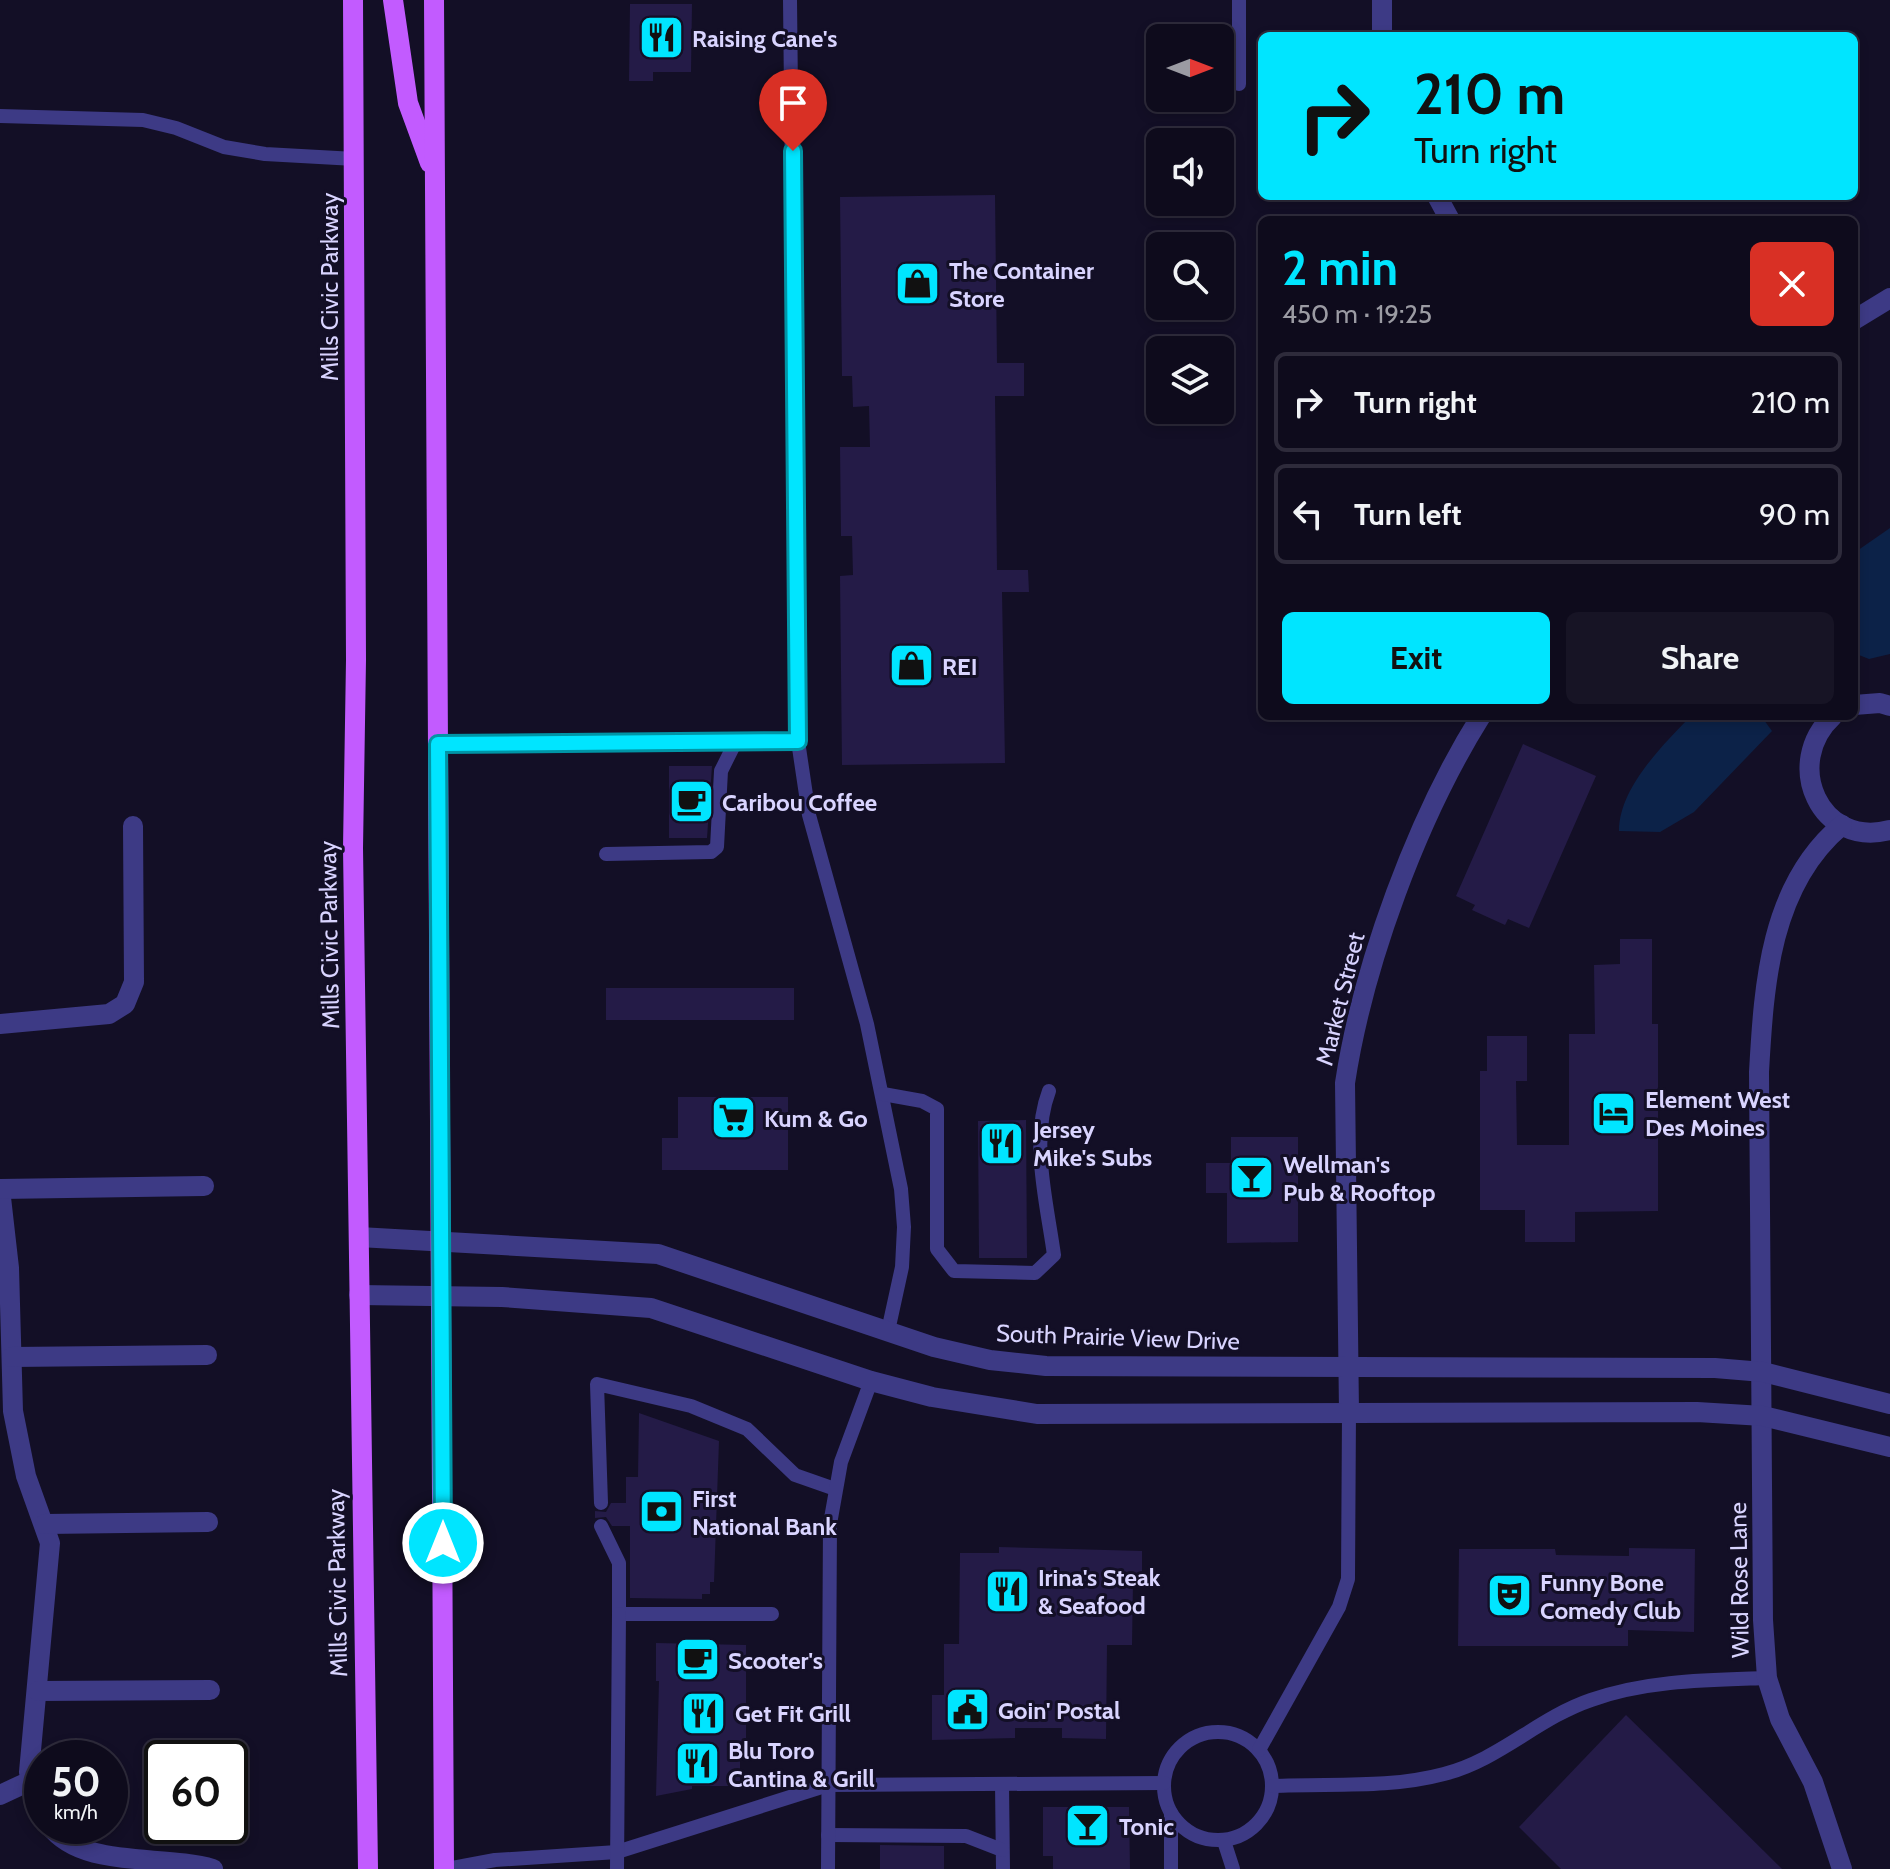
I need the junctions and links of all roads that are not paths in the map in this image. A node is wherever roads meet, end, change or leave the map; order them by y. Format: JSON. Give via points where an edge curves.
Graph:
{"nodes":[{"id":1,"x":353,"y":0,"type":"edge"},
{"id":2,"x":393,"y":0,"type":"edge"},
{"id":3,"x":434,"y":0,"type":"edge"},
{"id":4,"x":790,"y":0,"type":"edge"},
{"id":5,"x":1239,"y":0,"type":"edge"},
{"id":6,"x":1382,"y":0,"type":"edge"},
{"id":7,"x":1382,"y":32,"type":"edge"},
{"id":8,"x":1239,"y":84,"type":"dead end"},
{"id":9,"x":0,"y":116,"type":"edge"},
{"id":10,"x":355,"y":159,"type":"junction"},
{"id":11,"x":435,"y":174,"type":"junction"},
{"id":12,"x":1890,"y":298,"type":"edge"},
{"id":13,"x":1858,"y":318,"type":"edge"},
{"id":14,"x":1858,"y":705,"type":"edge"},
{"id":15,"x":1890,"y":706,"type":"edge"},
{"id":16,"x":1479,"y":720,"type":"edge"},
{"id":17,"x":1824,"y":720,"type":"edge"},
{"id":18,"x":736,"y":741,"type":"junction"},
{"id":19,"x":798,"y":741,"type":"junction"},
{"id":20,"x":438,"y":744,"type":"junction"},
{"id":21,"x":1842,"y":825,"type":"junction"},
{"id":22,"x":133,"y":826,"type":"dead end"},
{"id":23,"x":1890,"y":830,"type":"edge"},
{"id":24,"x":606,"y":854,"type":"dead end"},
{"id":25,"x":0,"y":1024,"type":"edge"},
{"id":26,"x":1049,"y":1091,"type":"dead end"},
{"id":27,"x":883,"y":1094,"type":"junction"},
{"id":28,"x":204,"y":1186,"type":"dead end"},
{"id":29,"x":0,"y":1189,"type":"edge"},
{"id":30,"x":3,"y":1226,"type":"edge"},
{"id":31,"x":359,"y":1237,"type":"junction"},
{"id":32,"x":441,"y":1240,"type":"junction"},
{"id":33,"x":359,"y":1295,"type":"junction"},
{"id":34,"x":441,"y":1295,"type":"junction"},
{"id":35,"x":888,"y":1331,"type":"junction"},
{"id":36,"x":207,"y":1355,"type":"dead end"},
{"id":37,"x":12,"y":1357,"type":"junction"},
{"id":38,"x":1348,"y":1366,"type":"junction"},
{"id":39,"x":1763,"y":1372,"type":"junction"},
{"id":40,"x":871,"y":1381,"type":"junction"},
{"id":41,"x":1890,"y":1404,"type":"edge"},
{"id":42,"x":1349,"y":1412,"type":"junction"},
{"id":43,"x":1763,"y":1416,"type":"junction"},
{"id":44,"x":1890,"y":1447,"type":"edge"},
{"id":45,"x":835,"y":1489,"type":"junction"},
{"id":46,"x":601,"y":1503,"type":"dead end"},
{"id":47,"x":208,"y":1522,"type":"dead end"},
{"id":48,"x":45,"y":1524,"type":"junction"},
{"id":49,"x":601,"y":1526,"type":"dead end"},
{"id":50,"x":619,"y":1614,"type":"junction"},
{"id":51,"x":772,"y":1614,"type":"dead end"},
{"id":52,"x":1767,"y":1678,"type":"junction"},
{"id":53,"x":210,"y":1690,"type":"dead end"},
{"id":54,"x":38,"y":1691,"type":"junction"},
{"id":55,"x":34,"y":1740,"type":"edge"},
{"id":56,"x":1259,"y":1750,"type":"junction"},
{"id":57,"x":1164,"y":1783,"type":"junction"},
{"id":58,"x":24,"y":1784,"type":"edge"},
{"id":59,"x":1002,"y":1784,"type":"junction"},
{"id":60,"x":828,"y":1785,"type":"junction"},
{"id":61,"x":1273,"y":1786,"type":"junction"},
{"id":62,"x":0,"y":1795,"type":"edge"},
{"id":63,"x":1171,"y":1813,"type":"junction"},
{"id":64,"x":828,"y":1835,"type":"junction"},
{"id":65,"x":1224,"y":1841,"type":"junction"},
{"id":66,"x":67,"y":1844,"type":"edge"},
{"id":67,"x":1002,"y":1850,"type":"junction"},
{"id":68,"x":617,"y":1852,"type":"junction"},
{"id":69,"x":213,"y":1869,"type":"edge"},
{"id":70,"x":368,"y":1869,"type":"edge"},
{"id":71,"x":446,"y":1869,"type":"edge"},
{"id":72,"x":617,"y":1869,"type":"edge"},
{"id":73,"x":828,"y":1869,"type":"edge"},
{"id":74,"x":1003,"y":1869,"type":"edge"},
{"id":75,"x":1171,"y":1869,"type":"edge"},
{"id":76,"x":1233,"y":1869,"type":"edge"},
{"id":77,"x":1842,"y":1869,"type":"edge"}],
"edges":[{"from":1,"to":10,"type":"main road","name":"Mills Civic Parkway"},
{"from":2,"to":11,"type":"main road","via":[[408,103]]},
{"from":3,"to":11,"type":"main road"},
{"from":4,"to":19,"type":"lane"},
{"from":5,"to":8,"type":"lane"},
{"from":6,"to":7,"type":"street"},
{"from":9,"to":10,"type":"lane","via":[[143,120],[237,150]]},
{"from":10,"to":31,"type":"main road","name":"Mills Civic Parkway","via":[[353,848]]},
{"from":11,"to":20,"type":"main road"},
{"from":12,"to":13,"type":"street"},
{"from":14,"to":15,"type":"street"},
{"from":16,"to":38,"type":"street","name":"Market Street","via":[[1430,815],[1389,916],[1350,1051],[1345,1083]]},
{"from":17,"to":21,"type":"street","via":[[1807,767],[1811,789]]},
{"from":18,"to":19,"type":"lane"},
{"from":18,"to":20,"type":"lane"},
{"from":18,"to":24,"type":"lane","via":[[721,771],[717,847],[711,852]]},
{"from":19,"to":27,"type":"lane","via":[[809,815]]},
{"from":20,"to":32,"type":"main road"},
{"from":21,"to":23,"type":"street","via":[[1862,832]]},
{"from":21,"to":39,"type":"street","name":"Wild Rose Lane","via":[[1800,868],[1763,995]]},
{"from":22,"to":25,"type":"street","via":[[134,982],[125,1004],[109,1014]]},
{"from":26,"to":27,"type":"lane","via":[[1041,1112],[1041,1152],[1054,1255],[1035,1273],[954,1271],[937,1249],[937,1109]]},
{"from":27,"to":35,"type":"lane","via":[[904,1227],[902,1267]]},
{"from":28,"to":29,"type":"street"},
{"from":29,"to":30,"type":"street"},
{"from":30,"to":37,"type":"street"},
{"from":31,"to":32,"type":"street","name":"South Prairie View Drive"},
{"from":31,"to":33,"type":"main road","name":"Mills Civic Parkway"},
{"from":32,"to":34,"type":"main road"},
{"from":32,"to":35,"type":"street","name":"South Prairie View Drive","via":[[658,1254]]},
{"from":33,"to":34,"type":"street"},
{"from":33,"to":70,"type":"main road","name":"Mills Civic Parkway"},
{"from":34,"to":40,"type":"street","via":[[651,1308]]},
{"from":34,"to":71,"type":"main road"},
{"from":35,"to":38,"type":"street","name":"South Prairie View Drive","via":[[990,1360],[1046,1366]]},
{"from":36,"to":37,"type":"street"},
{"from":37,"to":48,"type":"street","via":[[13,1411],[26,1476]]},
{"from":38,"to":39,"type":"street","name":"South Prairie View Drive"},
{"from":38,"to":42,"type":"street","name":"Market Street"},
{"from":39,"to":41,"type":"street","name":"South Prairie View Drive"},
{"from":39,"to":43,"type":"street","name":"Wild Rose Lane"},
{"from":40,"to":42,"type":"street","via":[[946,1400],[1037,1414]]},
{"from":40,"to":45,"type":"lane"},
{"from":42,"to":43,"type":"street"},
{"from":42,"to":56,"type":"lane","via":[[1348,1579],[1339,1607]]},
{"from":43,"to":44,"type":"street"},
{"from":43,"to":52,"type":"street","name":"Wild Rose Lane"},
{"from":45,"to":46,"type":"lane","via":[[795,1475],[747,1429],[691,1406],[597,1384]]},
{"from":45,"to":60,"type":"lane","via":[[828,1599]]},
{"from":47,"to":48,"type":"street"},
{"from":48,"to":54,"type":"street","via":[[50,1543]]},
{"from":49,"to":50,"type":"lane","via":[[619,1563]]},
{"from":50,"to":51,"type":"lane"},
{"from":50,"to":68,"type":"lane"},
{"from":52,"to":61,"type":"lane","via":[[1635,1688],[1590,1700],[1499,1753],[1445,1774],[1392,1784]]},
{"from":52,"to":77,"type":"street","name":"Wild Rose Lane","via":[[1780,1719],[1813,1782]]},
{"from":53,"to":54,"type":"street"},
{"from":54,"to":55,"type":"street"},
{"from":56,"to":57,"type":"lane","via":[[1227,1732],[1193,1737],[1170,1761]]},
{"from":56,"to":61,"type":"lane"},
{"from":57,"to":59,"type":"lane"},
{"from":57,"to":63,"type":"lane"},
{"from":58,"to":62,"type":"street"},
{"from":59,"to":60,"type":"lane"},
{"from":59,"to":67,"type":"lane"},
{"from":60,"to":64,"type":"lane"},
{"from":60,"to":68,"type":"lane"},
{"from":61,"to":65,"type":"lane","via":[[1269,1807],[1257,1824]]},
{"from":63,"to":65,"type":"lane","via":[[1183,1828],[1204,1839]]},
{"from":63,"to":75,"type":"lane"},
{"from":64,"to":67,"type":"lane","via":[[966,1836]]},
{"from":64,"to":73,"type":"lane"},
{"from":65,"to":76,"type":"lane"},
{"from":66,"to":69,"type":"street","via":[[75,1852],[106,1862],[191,1862]]},
{"from":67,"to":74,"type":"lane"},
{"from":68,"to":71,"type":"lane","via":[[495,1860]]},
{"from":68,"to":72,"type":"lane"}]}
